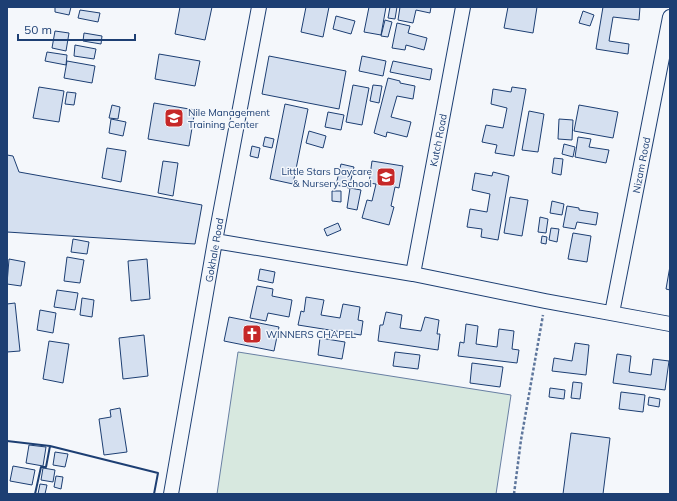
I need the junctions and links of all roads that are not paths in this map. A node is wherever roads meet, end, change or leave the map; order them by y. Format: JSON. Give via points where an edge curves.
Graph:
{"nodes":[{"id":1,"x":259,"y":7,"type":"edge"},
{"id":2,"x":463,"y":7,"type":"edge"},
{"id":3,"x":669,"y":25,"type":"edge"},
{"id":4,"x":216,"y":241,"type":"junction"},
{"id":5,"x":413,"y":274,"type":"junction"},
{"id":6,"x":612,"y":313,"type":"junction"},
{"id":7,"x":670,"y":324,"type":"edge"},
{"id":8,"x":171,"y":494,"type":"edge"}],
"edges":[{"from":1,"to":4,"type":"street","name":"Gokhale Road"},
{"from":2,"to":5,"type":"street","name":"Kutch Road"},
{"from":3,"to":6,"type":"street","name":"Nizam Road"},
{"from":4,"to":5,"type":"street"},
{"from":4,"to":8,"type":"street","name":"Gokhale Road"},
{"from":5,"to":6,"type":"street"},
{"from":6,"to":7,"type":"street"}]}
